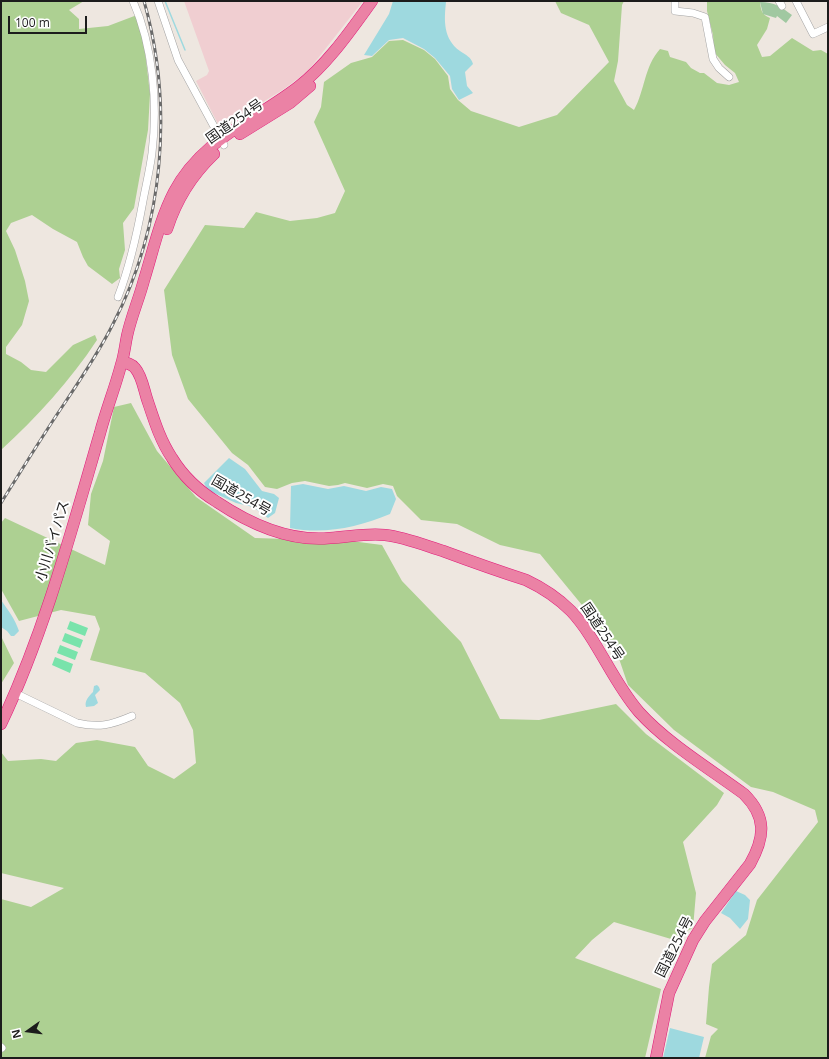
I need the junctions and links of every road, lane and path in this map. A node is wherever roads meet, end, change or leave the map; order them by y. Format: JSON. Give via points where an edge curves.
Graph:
{"nodes":[{"id":1,"x":133,"y":1,"type":"edge"},
{"id":2,"x":158,"y":1,"type":"edge"},
{"id":3,"x":372,"y":1,"type":"edge"},
{"id":4,"x":380,"y":1,"type":"edge"},
{"id":5,"x":675,"y":1,"type":"edge"},
{"id":6,"x":796,"y":1,"type":"edge"},
{"id":7,"x":828,"y":27,"type":"edge"},
{"id":8,"x":729,"y":77,"type":"dead end"},
{"id":9,"x":222,"y":142,"type":"junction"},
{"id":10,"x":118,"y":298,"type":"dead end"},
{"id":11,"x":122,"y":362,"type":"junction"},
{"id":12,"x":15,"y":693,"type":"junction"},
{"id":13,"x":132,"y":716,"type":"dead end"},
{"id":14,"x":1,"y":724,"type":"edge"},
{"id":15,"x":656,"y":1058,"type":"edge"}],
"edges":[{"from":1,"to":10,"type":"street","via":[[150,59],[154,138],[137,236]]},
{"from":2,"to":9,"type":"street","via":[[178,60]]},
{"from":3,"to":9,"type":"highway","name":"国道254号","via":[[311,76]]},
{"from":4,"to":9,"type":"highway","name":"国道254号","via":[[324,74],[290,103]]},
{"from":5,"to":8,"type":"street","via":[[675,11],[705,17],[713,59]]},
{"from":6,"to":7,"type":"street","via":[[813,34]]},
{"from":9,"to":11,"type":"highway","name":"国道254号","via":[[195,175],[170,221]]},
{"from":11,"to":12,"type":"highway","name":"小川バイパス","via":[[51,599]]},
{"from":11,"to":15,"type":"highway","name":"国道254号","via":[[135,368],[171,457],[199,489],[217,502],[276,532],[316,539],[385,535],[414,541],[542,588],[564,605],[580,623],[639,712],[663,734],[752,802],[761,818],[762,826],[756,854],[693,940],[670,993]]},
{"from":12,"to":13,"type":"street","via":[[84,725],[109,725]]},
{"from":12,"to":14,"type":"highway","name":"小川バイパス"}]}
